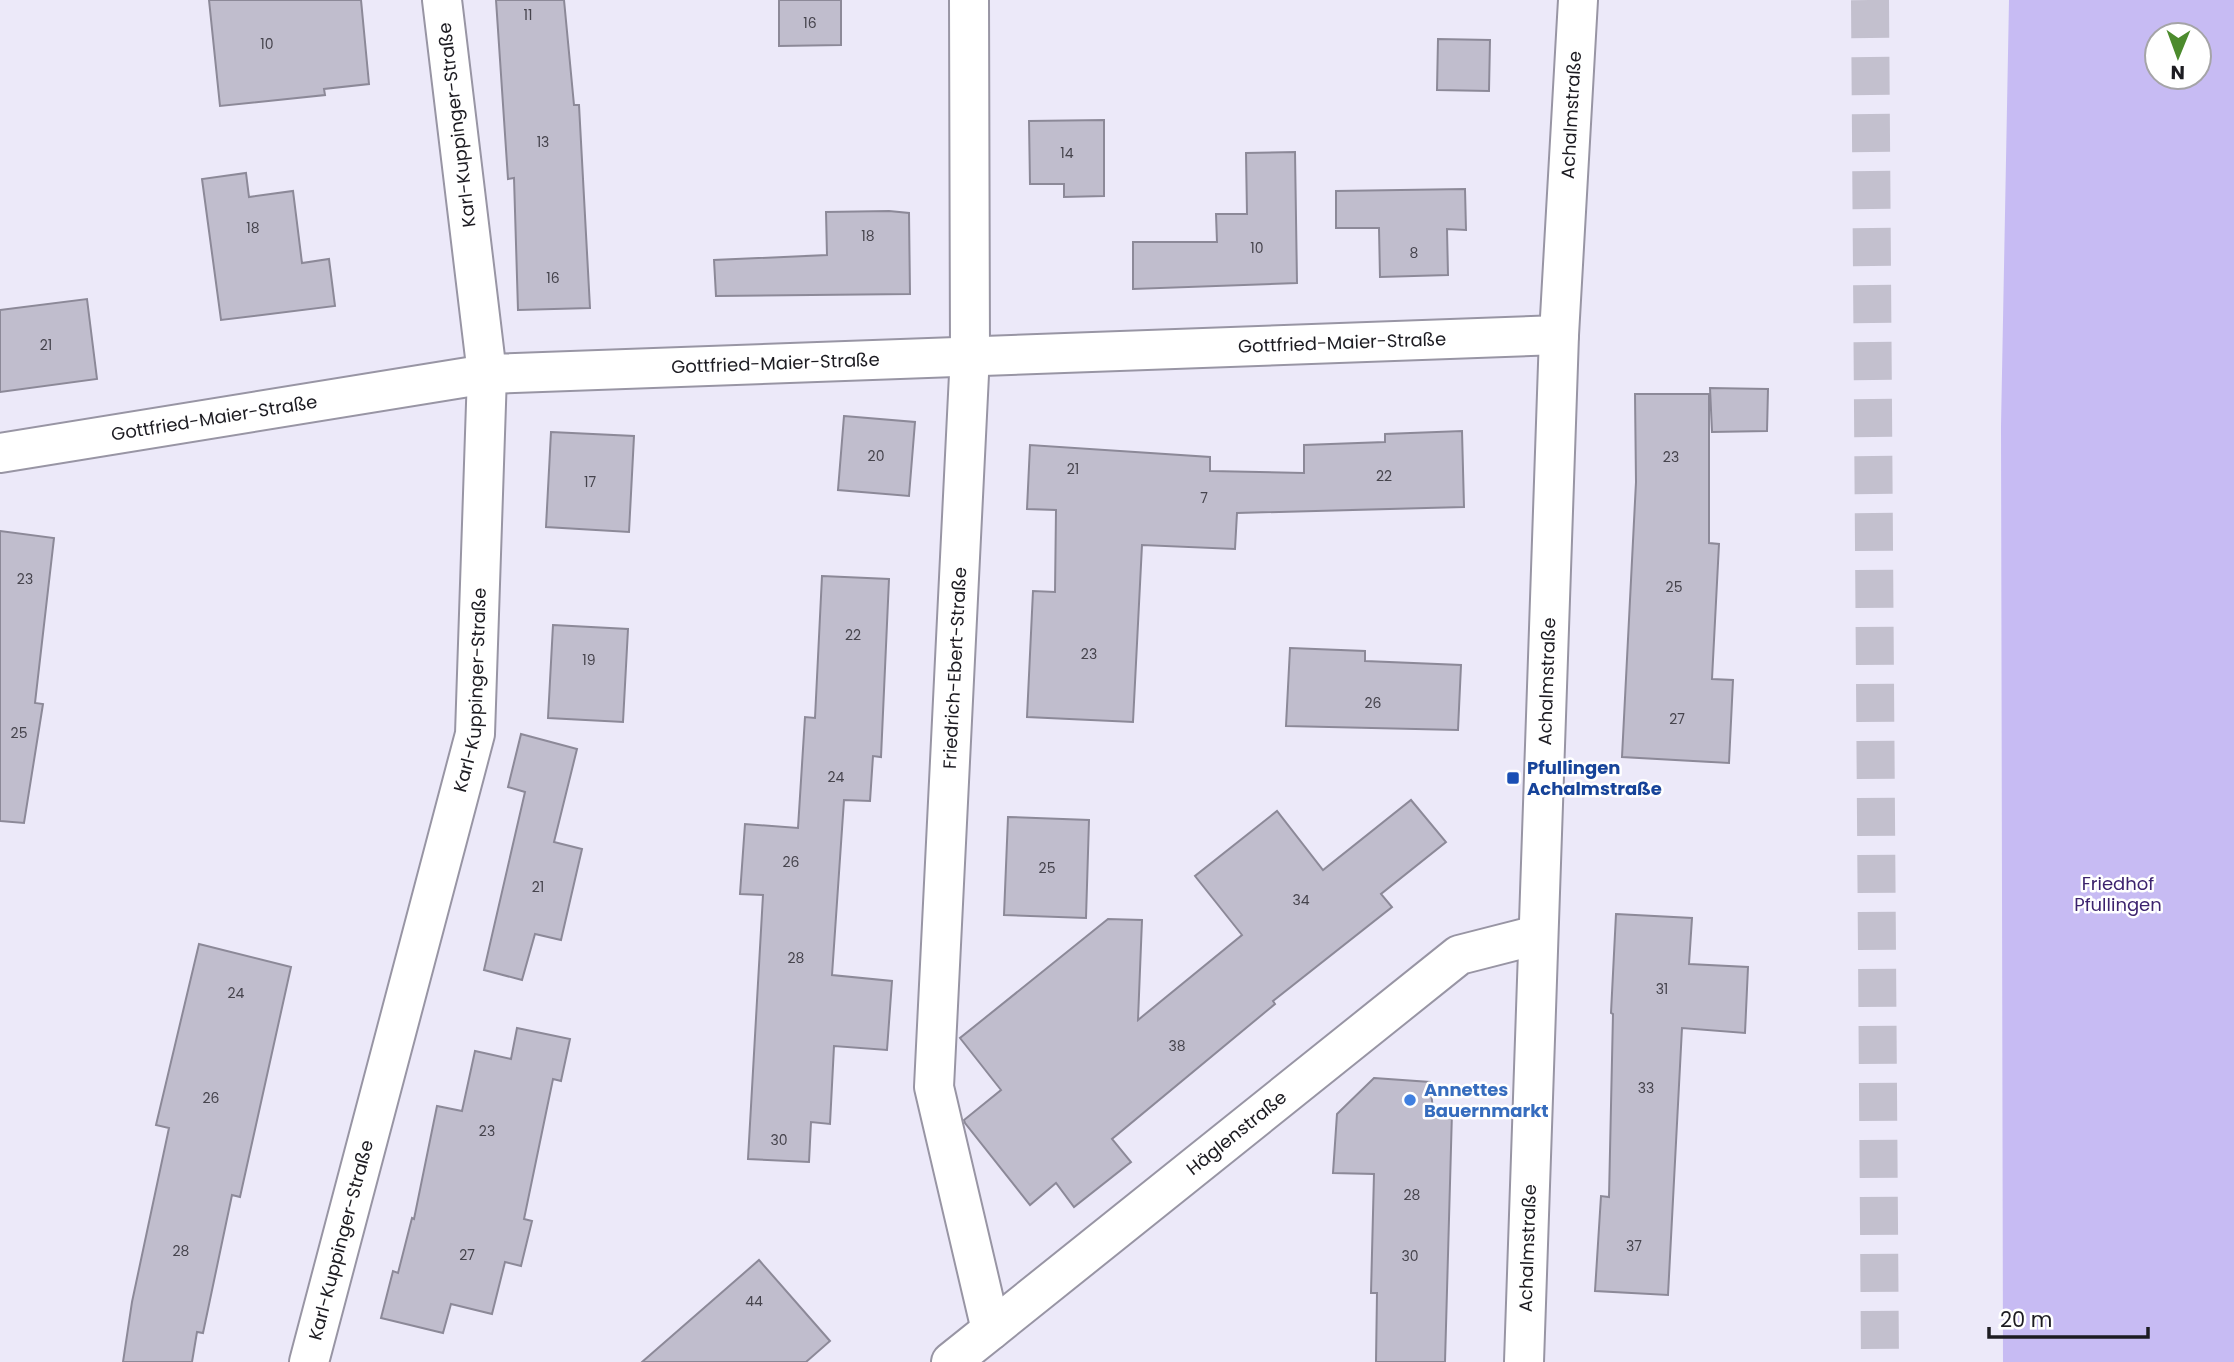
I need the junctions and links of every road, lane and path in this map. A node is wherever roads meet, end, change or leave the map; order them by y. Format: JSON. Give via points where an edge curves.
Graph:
{"nodes":[{"id":1,"x":442,"y":0,"type":"edge"},
{"id":2,"x":969,"y":0,"type":"edge"},
{"id":3,"x":1578,"y":0,"type":"edge"},
{"id":4,"x":1559,"y":335,"type":"junction"},
{"id":5,"x":970,"y":354,"type":"junction"},
{"id":6,"x":486,"y":374,"type":"junction"},
{"id":7,"x":0,"y":453,"type":"edge"},
{"id":8,"x":1537,"y":935,"type":"junction"},
{"id":9,"x":991,"y":1330,"type":"junction"},
{"id":10,"x":309,"y":1362,"type":"edge"},
{"id":11,"x":951,"y":1362,"type":"edge"},
{"id":12,"x":1524,"y":1362,"type":"edge"}],
"edges":[{"from":1,"to":6,"type":"street","name":"Karl-Kuppinger-Straße"},
{"from":2,"to":5,"type":"street","name":"Friedrich-Ebert-Straße"},
{"from":3,"to":4,"type":"street","name":"Achalmstraße"},
{"from":4,"to":5,"type":"street","name":"Gottfried-Maier-Straße"},
{"from":4,"to":8,"type":"street","name":"Achalmstraße"},
{"from":5,"to":6,"type":"street","name":"Gottfried-Maier-Straße"},
{"from":5,"to":9,"type":"street","name":"Friedrich-Ebert-Straße","via":[[934,1087]]},
{"from":6,"to":7,"type":"street","name":"Gottfried-Maier-Straße"},
{"from":6,"to":10,"type":"street","name":"Karl-Kuppinger-Straße","via":[[475,734]]},
{"from":8,"to":9,"type":"street","name":"Häglenstraße","via":[[1459,955]]},
{"from":8,"to":12,"type":"street","name":"Achalmstraße"},
{"from":9,"to":11,"type":"street","name":"Häglenstraße"}]}
